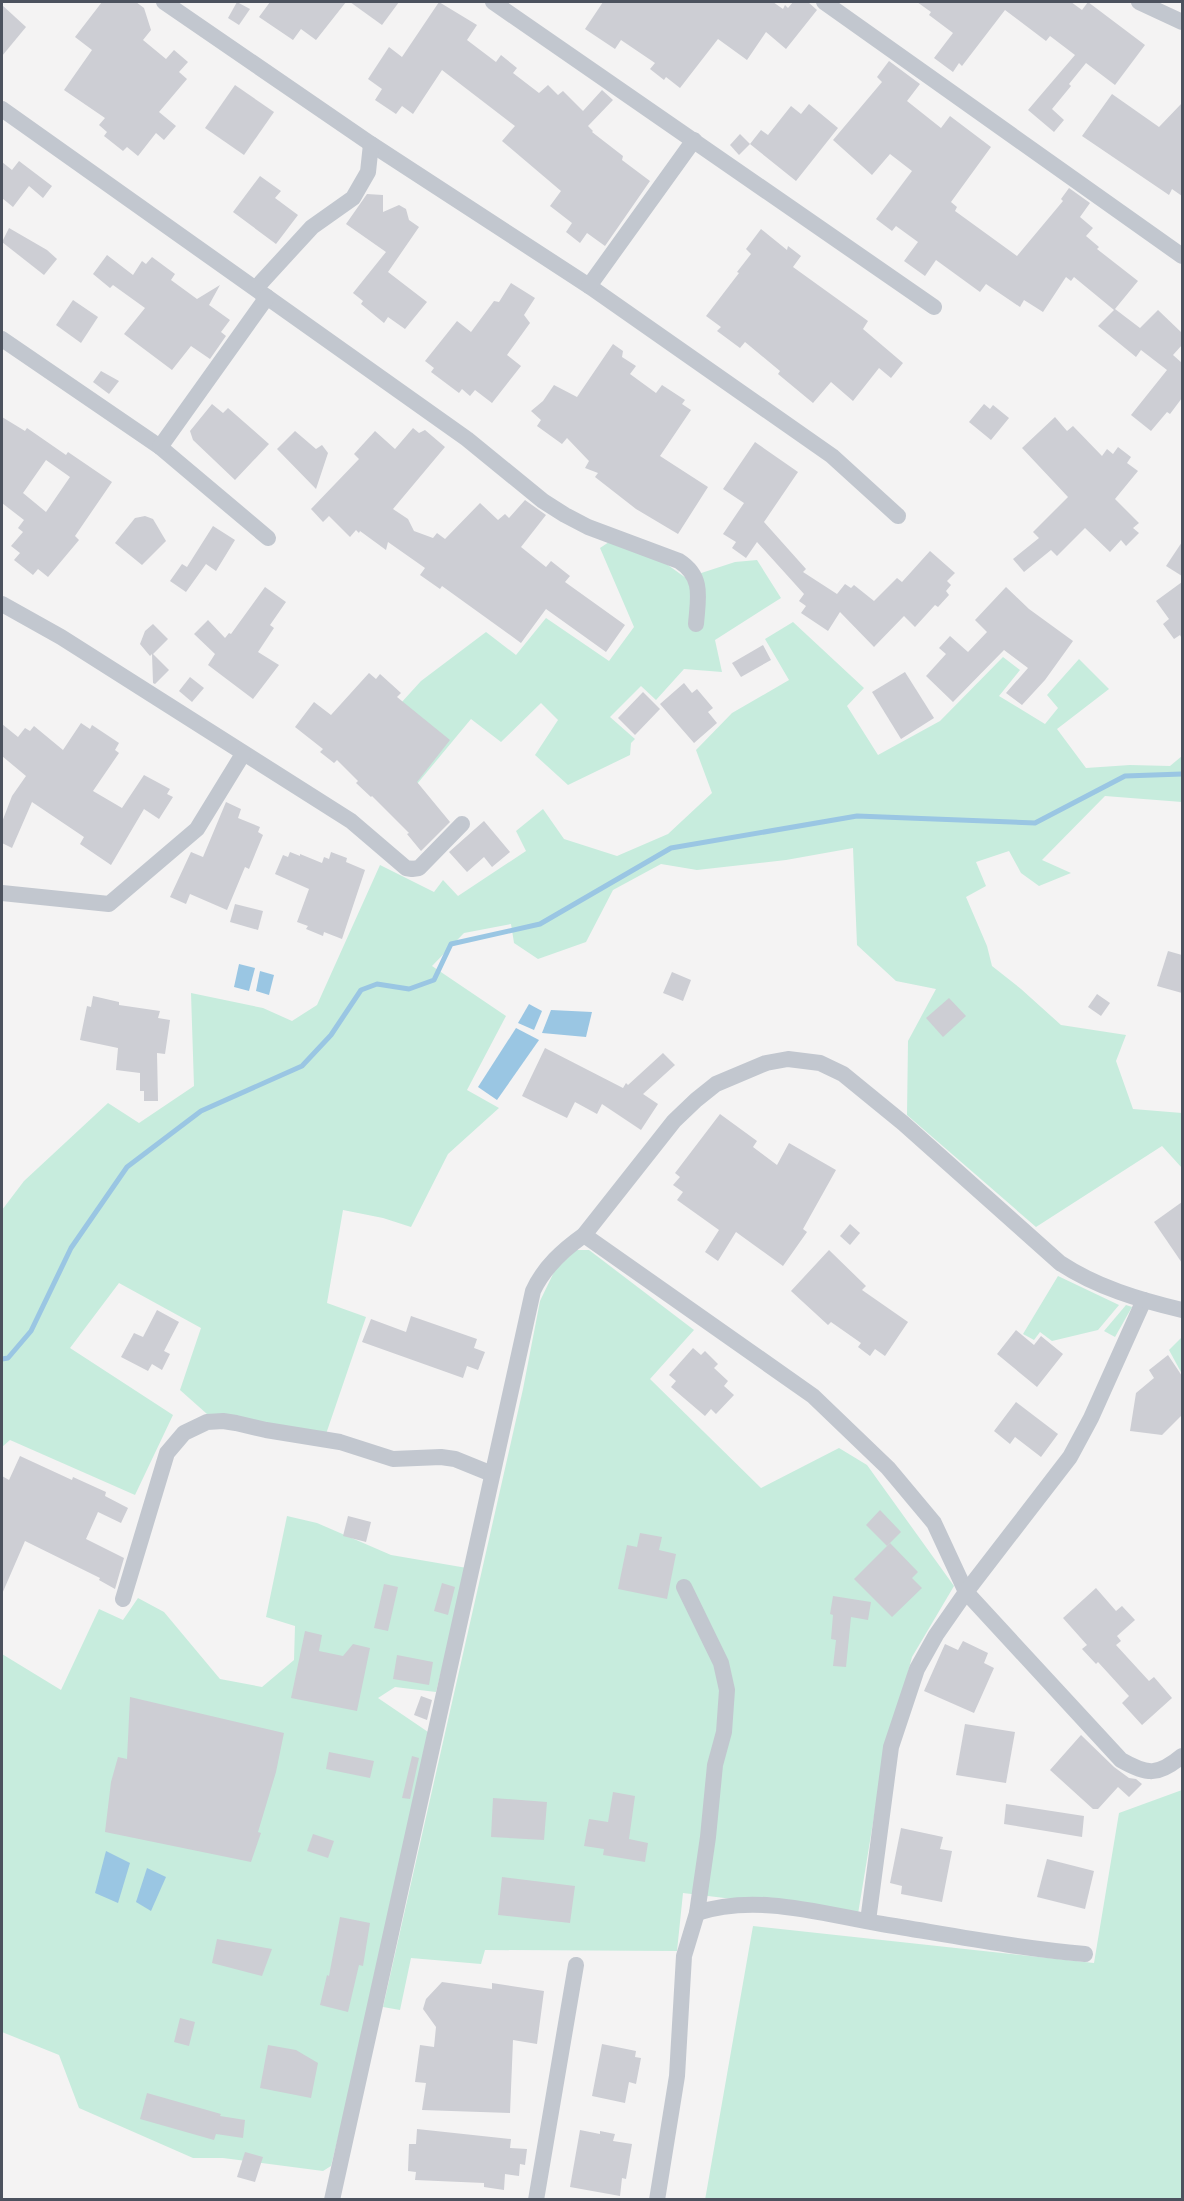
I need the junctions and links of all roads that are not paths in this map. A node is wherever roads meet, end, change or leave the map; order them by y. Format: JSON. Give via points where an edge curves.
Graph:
{"nodes":[{"id":1,"x":164,"y":2,"type":"edge"},
{"id":2,"x":493,"y":2,"type":"edge"},
{"id":3,"x":824,"y":2,"type":"edge"},
{"id":4,"x":1139,"y":2,"type":"edge"},
{"id":5,"x":1182,"y":22,"type":"edge"},
{"id":6,"x":2,"y":109,"type":"edge"},
{"id":7,"x":694,"y":140,"type":"junction"},
{"id":8,"x":371,"y":144,"type":"junction"},
{"id":9,"x":1182,"y":256,"type":"edge"},
{"id":10,"x":589,"y":286,"type":"junction"},
{"id":11,"x":262,"y":293,"type":"junction"},
{"id":12,"x":934,"y":307,"type":"dead end"},
{"id":13,"x":2,"y":339,"type":"edge"},
{"id":14,"x":160,"y":447,"type":"junction"},
{"id":15,"x":898,"y":516,"type":"dead end"},
{"id":16,"x":268,"y":538,"type":"dead end"},
{"id":17,"x":2,"y":604,"type":"edge"},
{"id":18,"x":696,"y":624,"type":"dead end"},
{"id":19,"x":243,"y":754,"type":"junction"},
{"id":20,"x":462,"y":824,"type":"dead end"},
{"id":21,"x":2,"y":893,"type":"edge"},
{"id":22,"x":584,"y":1235,"type":"junction"},
{"id":23,"x":1144,"y":1300,"type":"junction"},
{"id":24,"x":1182,"y":1310,"type":"edge"},
{"id":25,"x":492,"y":1474,"type":"junction"},
{"id":26,"x":684,"y":1587,"type":"dead end"},
{"id":27,"x":966,"y":1592,"type":"junction"},
{"id":28,"x":123,"y":1599,"type":"dead end"},
{"id":29,"x":1182,"y":1756,"type":"edge"},
{"id":30,"x":697,"y":1913,"type":"junction"},
{"id":31,"x":868,"y":1921,"type":"junction"},
{"id":32,"x":1085,"y":1954,"type":"dead end"},
{"id":33,"x":576,"y":1965,"type":"dead end"},
{"id":34,"x":332,"y":2199,"type":"edge"},
{"id":35,"x":536,"y":2199,"type":"edge"},
{"id":36,"x":657,"y":2199,"type":"edge"}],
"edges":[{"from":1,"to":8,"type":"street"},
{"from":2,"to":7,"type":"street"},
{"from":3,"to":9,"type":"street"},
{"from":4,"to":5,"type":"street"},
{"from":6,"to":11,"type":"street"},
{"from":7,"to":10,"type":"street"},
{"from":7,"to":12,"type":"street"},
{"from":8,"to":10,"type":"street"},
{"from":8,"to":11,"type":"street","via":[[368,172],[353,198],[312,228]]},
{"from":10,"to":15,"type":"street","via":[[832,456]]},
{"from":11,"to":14,"type":"street"},
{"from":11,"to":18,"type":"street","via":[[466,439],[543,501],[588,527],[688,567],[699,590]]},
{"from":13,"to":14,"type":"street"},
{"from":14,"to":16,"type":"street"},
{"from":17,"to":19,"type":"street","via":[[61,637]]},
{"from":19,"to":20,"type":"street","via":[[351,821],[406,868],[419,868]]},
{"from":19,"to":21,"type":"street","via":[[197,829],[109,904]]},
{"from":22,"to":23,"type":"street","via":[[674,1121],[696,1100],[716,1084],[766,1063],[788,1059],[820,1063],[843,1074],[1060,1263],[1075,1273]]},
{"from":22,"to":25,"type":"street","via":[[549,1266],[533,1291]]},
{"from":22,"to":27,"type":"street","via":[[813,1396],[888,1468],[934,1524]]},
{"from":23,"to":24,"type":"street"},
{"from":23,"to":27,"type":"street","via":[[1070,1457]]},
{"from":25,"to":28,"type":"street","via":[[441,1456],[393,1459],[340,1442],[223,1421],[207,1422],[184,1433],[167,1453]]},
{"from":25,"to":34,"type":"street"},
{"from":26,"to":30,"type":"street","via":[[721,1663],[727,1690]]},
{"from":27,"to":29,"type":"street","via":[[1121,1760],[1140,1771],[1154,1771],[1170,1766]]},
{"from":27,"to":31,"type":"street","via":[[917,1669],[891,1747]]},
{"from":30,"to":31,"type":"street","via":[[726,1905],[773,1906]]},
{"from":30,"to":36,"type":"street","via":[[684,1956],[677,2076]]},
{"from":31,"to":32,"type":"street","via":[[1032,1949]]},
{"from":33,"to":35,"type":"street"}]}
